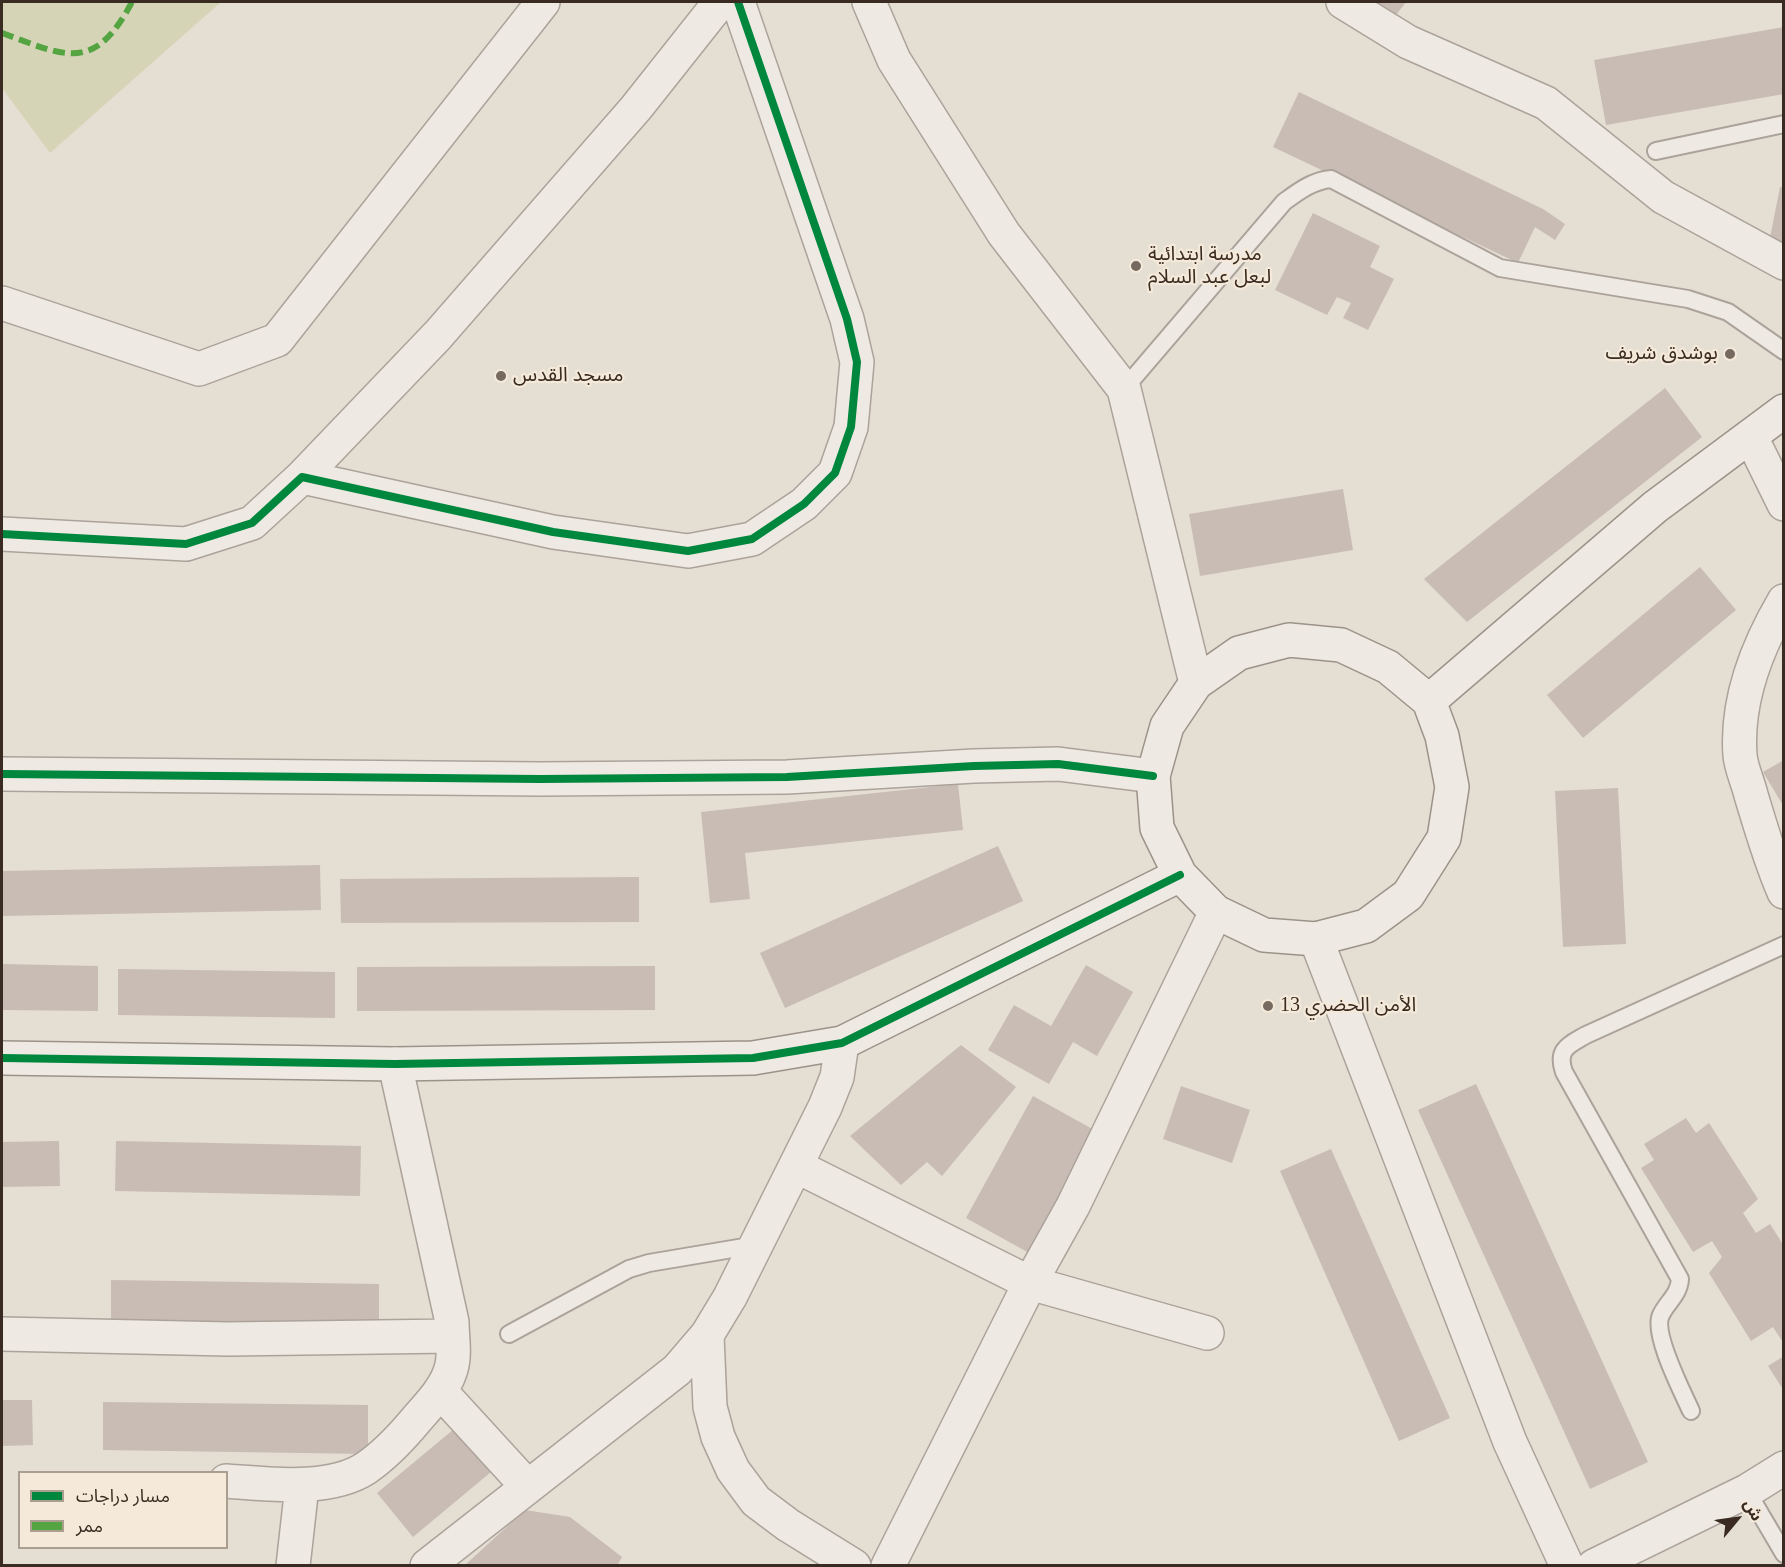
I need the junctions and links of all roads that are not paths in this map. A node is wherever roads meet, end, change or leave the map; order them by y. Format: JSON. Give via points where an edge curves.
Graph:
{"nodes":[{"id":1,"x":543,"y":2,"type":"edge"},
{"id":2,"x":720,"y":2,"type":"edge"},
{"id":3,"x":738,"y":2,"type":"edge"},
{"id":4,"x":869,"y":2,"type":"edge"},
{"id":5,"x":1343,"y":2,"type":"edge"},
{"id":6,"x":1784,"y":124,"type":"edge"},
{"id":7,"x":1656,"y":151,"type":"dead end"},
{"id":8,"x":1784,"y":263,"type":"edge"},
{"id":9,"x":2,"y":303,"type":"edge"},
{"id":10,"x":1784,"y":351,"type":"edge"},
{"id":11,"x":1124,"y":388,"type":"junction"},
{"id":12,"x":1784,"y":411,"type":"edge"},
{"id":13,"x":1751,"y":437,"type":"junction"},
{"id":14,"x":302,"y":477,"type":"junction"},
{"id":15,"x":1784,"y":504,"type":"edge"},
{"id":16,"x":2,"y":534,"type":"edge"},
{"id":17,"x":1784,"y":602,"type":"edge"},
{"id":18,"x":1196,"y":683,"type":"junction"},
{"id":19,"x":1429,"y":700,"type":"junction"},
{"id":20,"x":2,"y":774,"type":"edge"},
{"id":21,"x":1153,"y":776,"type":"junction"},
{"id":22,"x":1180,"y":875,"type":"junction"},
{"id":23,"x":1784,"y":892,"type":"edge"},
{"id":24,"x":1216,"y":912,"type":"junction"},
{"id":25,"x":1316,"y":939,"type":"junction"},
{"id":26,"x":1784,"y":945,"type":"edge"},
{"id":27,"x":843,"y":1042,"type":"junction"},
{"id":28,"x":2,"y":1058,"type":"edge"},
{"id":29,"x":395,"y":1064,"type":"junction"},
{"id":30,"x":796,"y":1166,"type":"junction"},
{"id":31,"x":756,"y":1245,"type":"junction"},
{"id":32,"x":1030,"y":1284,"type":"junction"},
{"id":33,"x":1207,"y":1333,"type":"dead end"},
{"id":34,"x":2,"y":1334,"type":"edge"},
{"id":35,"x":509,"y":1334,"type":"dead end"},
{"id":36,"x":707,"y":1335,"type":"junction"},
{"id":37,"x":452,"y":1336,"type":"junction"},
{"id":38,"x":440,"y":1391,"type":"junction"},
{"id":39,"x":1691,"y":1411,"type":"dead end"},
{"id":40,"x":1784,"y":1468,"type":"edge"},
{"id":41,"x":228,"y":1481,"type":"edge"},
{"id":42,"x":302,"y":1486,"type":"junction"},
{"id":43,"x":527,"y":1486,"type":"junction"},
{"id":44,"x":1747,"y":1491,"type":"junction"},
{"id":45,"x":1784,"y":1554,"type":"edge"},
{"id":46,"x":293,"y":1566,"type":"edge"},
{"id":47,"x":427,"y":1566,"type":"edge"},
{"id":48,"x":854,"y":1566,"type":"edge"},
{"id":49,"x":888,"y":1566,"type":"edge"},
{"id":50,"x":1567,"y":1566,"type":"edge"},
{"id":51,"x":1594,"y":1566,"type":"edge"}],
"edges":[{"from":1,"to":9,"type":"street","via":[[277,340],[199,369]]},
{"from":2,"to":14,"type":"street","via":[[636,108],[438,335]]},
{"from":3,"to":14,"type":"street","via":[[858,362],[851,427],[835,472],[804,504],[752,539],[688,551],[553,532]]},
{"from":4,"to":11,"type":"street","via":[[894,60],[1004,234]]},
{"from":5,"to":8,"type":"street","via":[[1408,42],[1546,103],[1663,197]]},
{"from":6,"to":7,"type":"lane"},
{"from":10,"to":11,"type":"lane","via":[[1728,312],[1688,298],[1500,268],[1331,179],[1306,186],[1284,202]]},
{"from":11,"to":18,"type":"street"},
{"from":12,"to":13,"type":"street"},
{"from":13,"to":15,"type":"street"},
{"from":13,"to":19,"type":"street","via":[[1655,507]]},
{"from":14,"to":16,"type":"street","via":[[252,523],[186,544]]},
{"from":17,"to":23,"type":"street","via":[[1752,667],[1741,720],[1740,756],[1768,855]]},
{"from":18,"to":19,"type":"street","via":[[1239,653],[1290,640],[1341,645],[1388,667]]},
{"from":18,"to":21,"type":"street","via":[[1167,726]]},
{"from":19,"to":25,"type":"street","via":[[1442,736],[1452,787],[1444,838],[1408,896],[1366,926]]},
{"from":20,"to":21,"type":"street","via":[[787,777],[1058,764]]},
{"from":21,"to":22,"type":"street","via":[[1157,828]]},
{"from":22,"to":24,"type":"street"},
{"from":22,"to":27,"type":"street"},
{"from":24,"to":25,"type":"street","via":[[1264,935]]},
{"from":24,"to":32,"type":"street","via":[[1073,1206]]},
{"from":25,"to":50,"type":"street","via":[[1510,1442]]},
{"from":26,"to":39,"type":"lane","via":[[1586,1035],[1568,1045],[1560,1062],[1680,1279],[1679,1289],[1660,1316],[1658,1327]]},
{"from":27,"to":29,"type":"street","via":[[753,1058]]},
{"from":27,"to":30,"type":"street","via":[[837,1077]]},
{"from":28,"to":29,"type":"street"},
{"from":29,"to":37,"type":"street"},
{"from":30,"to":31,"type":"street"},
{"from":30,"to":32,"type":"street"},
{"from":31,"to":35,"type":"lane","via":[[629,1269]]},
{"from":31,"to":36,"type":"street"},
{"from":32,"to":33,"type":"street"},
{"from":32,"to":49,"type":"street"},
{"from":34,"to":37,"type":"street","via":[[228,1339]]},
{"from":36,"to":43,"type":"street","via":[[677,1370]]},
{"from":36,"to":48,"type":"street","via":[[710,1407],[733,1470],[756,1500],[788,1526]]},
{"from":37,"to":38,"type":"street","via":[[451,1372]]},
{"from":38,"to":42,"type":"street","via":[[397,1443],[364,1469]]},
{"from":38,"to":43,"type":"street"},
{"from":40,"to":44,"type":"street"},
{"from":41,"to":42,"type":"street"},
{"from":42,"to":46,"type":"street"},
{"from":43,"to":47,"type":"street"},
{"from":44,"to":45,"type":"lane"},
{"from":44,"to":51,"type":"street"}]}
